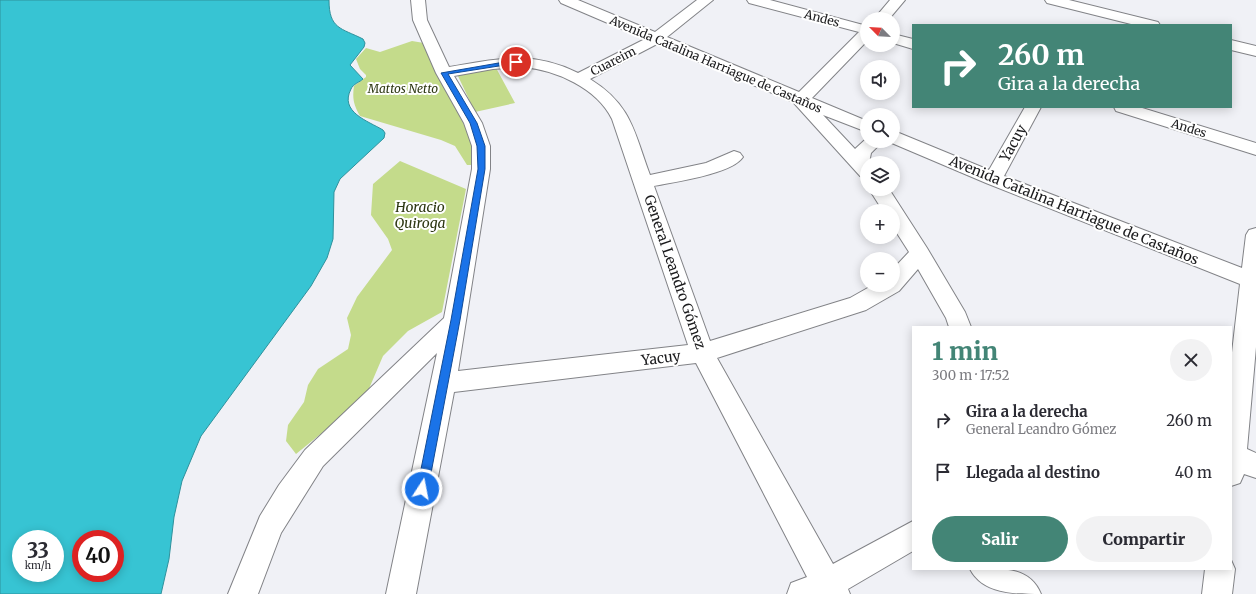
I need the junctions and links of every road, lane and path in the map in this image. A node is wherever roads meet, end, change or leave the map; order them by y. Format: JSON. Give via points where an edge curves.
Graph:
{"nodes":[{"id":1,"x":418,"y":0,"type":"edge"},
{"id":2,"x":566,"y":0,"type":"edge"},
{"id":3,"x":706,"y":0,"type":"edge"},
{"id":4,"x":754,"y":0,"type":"edge"},
{"id":5,"x":898,"y":0,"type":"edge"},
{"id":6,"x":1052,"y":0,"type":"edge"},
{"id":7,"x":1085,"y":9,"type":"edge"},
{"id":8,"x":887,"y":12,"type":"edge"},
{"id":9,"x":1148,"y":24,"type":"edge"},
{"id":10,"x":860,"y":28,"type":"edge"},
{"id":11,"x":657,"y":38,"type":"junction"},
{"id":12,"x":860,"y":40,"type":"edge"},
{"id":13,"x":900,"y":40,"type":"edge"},
{"id":14,"x":912,"y":44,"type":"edge"},
{"id":15,"x":1232,"y":45,"type":"edge"},
{"id":16,"x":1256,"y":51,"type":"edge"},
{"id":17,"x":444,"y":73,"type":"junction"},
{"id":18,"x":578,"y":78,"type":"junction"},
{"id":19,"x":800,"y":100,"type":"junction"},
{"id":20,"x":1032,"y":108,"type":"edge"},
{"id":21,"x":1125,"y":108,"type":"edge"},
{"id":22,"x":860,"y":124,"type":"edge"},
{"id":23,"x":900,"y":140,"type":"edge"},
{"id":24,"x":1256,"y":149,"type":"edge"},
{"id":25,"x":734,"y":157,"type":"dead end"},
{"id":26,"x":860,"y":165,"type":"edge"},
{"id":27,"x":993,"y":179,"type":"junction"},
{"id":28,"x":643,"y":182,"type":"junction"},
{"id":29,"x":883,"y":196,"type":"edge"},
{"id":30,"x":1256,"y":235,"type":"edge"},
{"id":31,"x":920,"y":253,"type":"junction"},
{"id":32,"x":900,"y":275,"type":"edge"},
{"id":33,"x":1253,"y":281,"type":"edge"},
{"id":34,"x":879,"y":292,"type":"edge"},
{"id":35,"x":456,"y":320,"type":"junction"},
{"id":36,"x":960,"y":326,"type":"edge"},
{"id":37,"x":702,"y":353,"type":"junction"},
{"id":38,"x":444,"y":384,"type":"junction"},
{"id":39,"x":1238,"y":463,"type":"edge"},
{"id":40,"x":912,"y":536,"type":"edge"},
{"id":41,"x":987,"y":570,"type":"edge"},
{"id":42,"x":1220,"y":570,"type":"edge"},
{"id":43,"x":821,"y":591,"type":"edge"},
{"id":44,"x":243,"y":594,"type":"edge"},
{"id":45,"x":401,"y":594,"type":"edge"},
{"id":46,"x":1026,"y":594,"type":"edge"},
{"id":47,"x":1217,"y":594,"type":"edge"}],
"edges":[{"from":1,"to":17,"type":"street","via":[[420,20]]},
{"from":2,"to":11,"type":"street","name":"Avenida Catalina Harriague de Castaños"},
{"from":3,"to":11,"type":"street","name":"Cuareim"},
{"from":4,"to":10,"type":"street","name":"Andes"},
{"from":5,"to":8,"type":"street"},
{"from":6,"to":7,"type":"street"},
{"from":7,"to":9,"type":"street"},
{"from":11,"to":18,"type":"street","name":"Cuareim"},
{"from":11,"to":19,"type":"street","name":"Avenida Catalina Harriague de Castaños"},
{"from":12,"to":19,"type":"street"},
{"from":13,"to":14,"type":"street"},
{"from":15,"to":16,"type":"street"},
{"from":17,"to":18,"type":"street","name":"General Leandro Gómez","via":[[508,62],[525,62],[541,64]]},
{"from":17,"to":35,"type":"street","via":[[473,123],[481,146],[482,169]]},
{"from":18,"to":28,"type":"street","name":"General Leandro Gómez","via":[[595,89],[621,118]]},
{"from":19,"to":22,"type":"street","name":"Avenida Catalina Harriague de Castaños"},
{"from":19,"to":26,"type":"street"},
{"from":20,"to":27,"type":"street","name":"Yacuy"},
{"from":21,"to":24,"type":"street","name":"Andes"},
{"from":23,"to":27,"type":"street","name":"Avenida Catalina Harriague de Castaños"},
{"from":25,"to":28,"type":"street","via":[[711,168]]},
{"from":27,"to":33,"type":"street","name":"Avenida Catalina Harriague de Castaños"},
{"from":28,"to":37,"type":"street","name":"General Leandro Gómez"},
{"from":29,"to":31,"type":"street"},
{"from":30,"to":33,"type":"street"},
{"from":31,"to":32,"type":"street"},
{"from":31,"to":36,"type":"street"},
{"from":33,"to":39,"type":"street"},
{"from":34,"to":37,"type":"street","name":"Yacuy","via":[[858,304]]},
{"from":35,"to":38,"type":"street"},
{"from":35,"to":44,"type":"street","via":[[314,458],[270,526]]},
{"from":37,"to":38,"type":"street","name":"Yacuy"},
{"from":37,"to":43,"type":"street","name":"General Leandro Gómez"},
{"from":38,"to":45,"type":"street"},
{"from":40,"to":43,"type":"street"},
{"from":41,"to":46,"type":"street"},
{"from":42,"to":47,"type":"street"}]}
